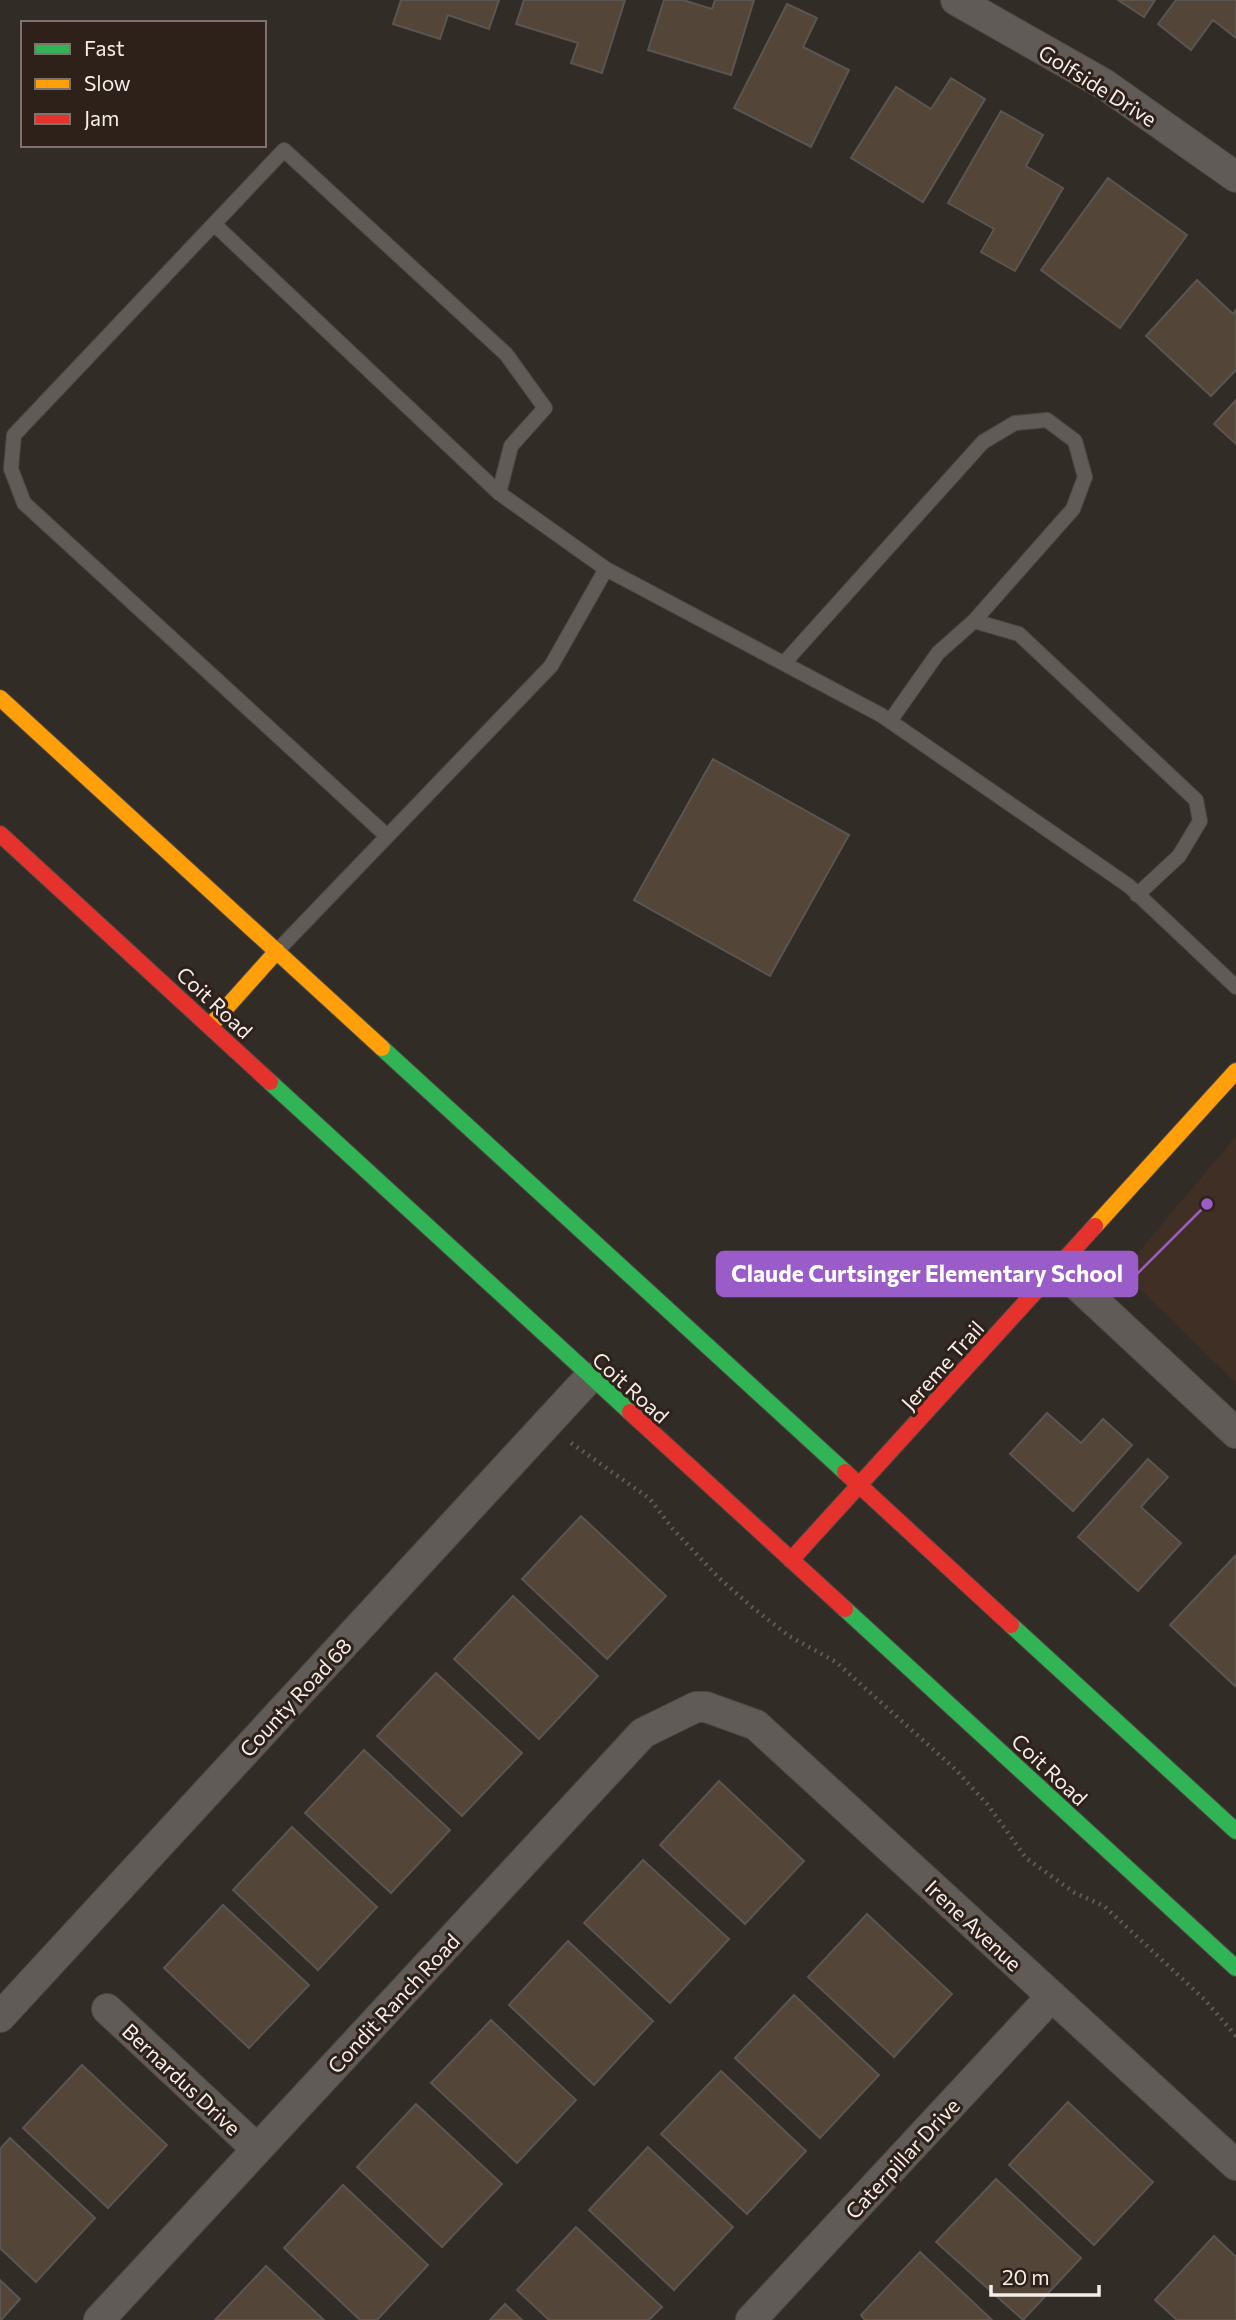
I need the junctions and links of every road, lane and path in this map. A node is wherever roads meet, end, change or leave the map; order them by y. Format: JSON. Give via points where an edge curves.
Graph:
{"nodes":[{"id":1,"x":956,"y":0,"type":"edge"},
{"id":2,"x":1236,"y":177,"type":"edge"},
{"id":3,"x":214,"y":224,"type":"junction"},
{"id":4,"x":499,"y":493,"type":"junction"},
{"id":5,"x":606,"y":569,"type":"junction"},
{"id":6,"x":974,"y":621,"type":"junction"},
{"id":7,"x":784,"y":663,"type":"junction"},
{"id":8,"x":0,"y":698,"type":"edge"},
{"id":9,"x":890,"y":721,"type":"junction"},
{"id":10,"x":0,"y":834,"type":"edge"},
{"id":11,"x":387,"y":836,"type":"junction"},
{"id":12,"x":1137,"y":895,"type":"junction"},
{"id":13,"x":277,"y":951,"type":"junction"},
{"id":14,"x":1236,"y":986,"type":"edge"},
{"id":15,"x":210,"y":1026,"type":"junction"},
{"id":16,"x":1236,"y":1071,"type":"edge"},
{"id":17,"x":1059,"y":1268,"type":"junction"},
{"id":18,"x":589,"y":1378,"type":"junction"},
{"id":19,"x":1236,"y":1433,"type":"edge"},
{"id":20,"x":581,"y":1452,"type":"dead end"},
{"id":21,"x":860,"y":1486,"type":"junction"},
{"id":22,"x":790,"y":1560,"type":"junction"},
{"id":23,"x":701,"y":1707,"type":"joint"},
{"id":24,"x":1236,"y":1831,"type":"edge"},
{"id":25,"x":1236,"y":1968,"type":"edge"},
{"id":26,"x":1052,"y":1996,"type":"junction"},
{"id":27,"x":107,"y":2009,"type":"dead end"},
{"id":28,"x":0,"y":2017,"type":"edge"},
{"id":29,"x":1236,"y":2036,"type":"edge"},
{"id":30,"x":257,"y":2149,"type":"junction"},
{"id":31,"x":1236,"y":2165,"type":"edge"},
{"id":32,"x":99,"y":2320,"type":"edge"},
{"id":33,"x":751,"y":2320,"type":"edge"}],
"edges":[{"from":1,"to":2,"type":"street","name":"Golfside Drive","via":[[1104,84]]},
{"from":3,"to":4,"type":"lane"},
{"from":3,"to":4,"type":"lane","via":[[284,150],[506,354],[545,408],[511,446]]},
{"from":3,"to":11,"type":"lane","via":[[14,435],[11,469],[24,503]]},
{"from":4,"to":5,"type":"lane"},
{"from":5,"to":7,"type":"lane"},
{"from":5,"to":11,"type":"lane","via":[[551,666]]},
{"from":6,"to":7,"type":"lane","via":[[1073,509],[1085,477],[1075,441],[1047,420],[1015,423],[984,442]]},
{"from":6,"to":9,"type":"lane","via":[[938,653]]},
{"from":6,"to":12,"type":"lane","via":[[1019,634],[1196,800],[1200,821],[1179,856]]},
{"from":7,"to":9,"type":"lane"},
{"from":8,"to":13,"type":"main road"},
{"from":9,"to":12,"type":"lane"},
{"from":10,"to":15,"type":"main road","name":"Coit Road"},
{"from":11,"to":13,"type":"lane"},
{"from":12,"to":14,"type":"lane"},
{"from":13,"to":15,"type":"main road"},
{"from":13,"to":21,"type":"main road"},
{"from":15,"to":18,"type":"main road","name":"Coit Road"},
{"from":16,"to":17,"type":"main road","name":"Jereme Trail"},
{"from":17,"to":19,"type":"street"},
{"from":17,"to":21,"type":"main road","name":"Jereme Trail"},
{"from":18,"to":22,"type":"main road","name":"Coit Road"},
{"from":18,"to":28,"type":"street","name":"County Road 68"},
{"from":20,"to":29,"type":"path","via":[[650,1499],[719,1578],[752,1607],[789,1636],[836,1662],[955,1769],[1026,1858],[1075,1893],[1104,1906],[1205,2000]]},
{"from":21,"to":22,"type":"main road","name":"Jereme Trail"},
{"from":21,"to":24,"type":"main road"},
{"from":22,"to":25,"type":"main road","name":"Coit Road"},
{"from":23,"to":26,"type":"street","name":"Irene Avenue","via":[[756,1725]]},
{"from":23,"to":30,"type":"street","name":"Condit Ranch Road","via":[[643,1733]]},
{"from":26,"to":31,"type":"street","name":"Irene Avenue"},
{"from":26,"to":33,"type":"street","name":"Caterpillar Drive"},
{"from":27,"to":30,"type":"street","name":"Bernardus Drive"},
{"from":30,"to":32,"type":"street","name":"Condit Ranch Road"}]}
